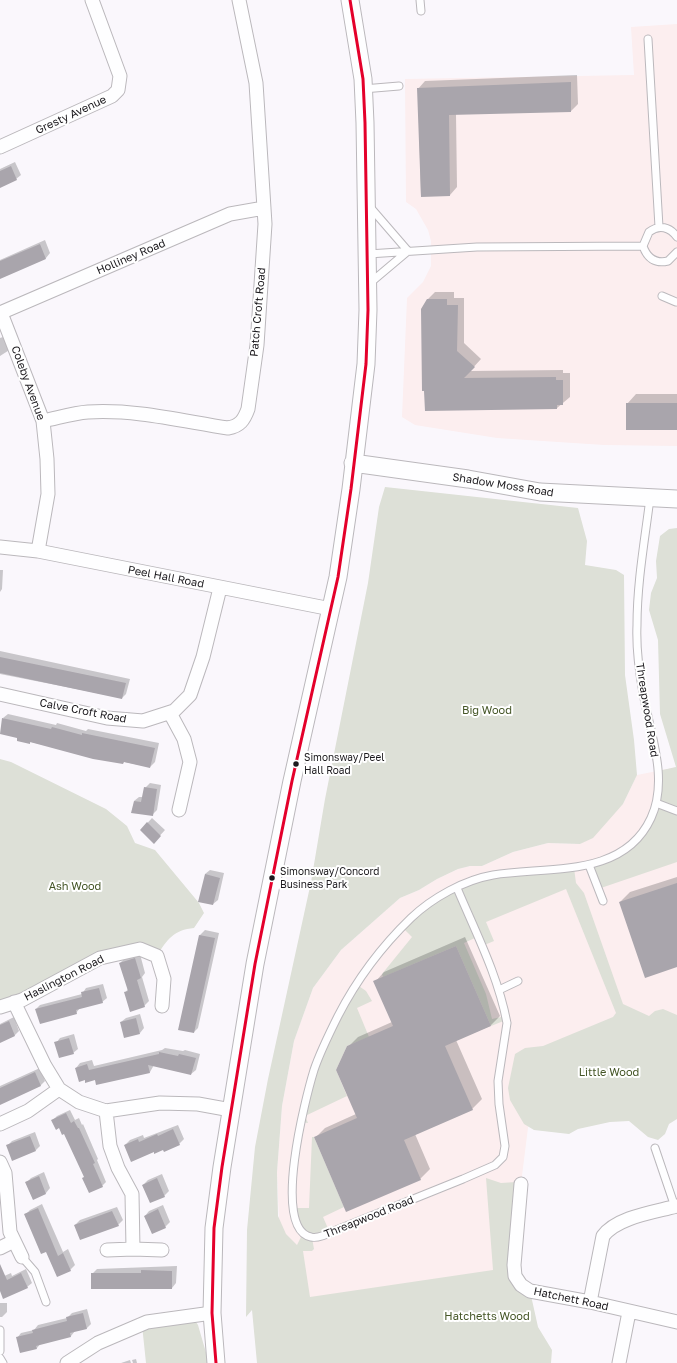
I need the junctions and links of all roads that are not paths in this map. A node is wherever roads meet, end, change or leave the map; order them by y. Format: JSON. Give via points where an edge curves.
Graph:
{"nodes":[{"id":1,"x":92,"y":0,"type":"edge"},
{"id":2,"x":238,"y":0,"type":"edge"},
{"id":3,"x":350,"y":0,"type":"edge"},
{"id":4,"x":420,"y":0,"type":"edge"},
{"id":5,"x":421,"y":11,"type":"dead end"},
{"id":6,"x":648,"y":39,"type":"dead end"},
{"id":7,"x":400,"y":86,"type":"dead end"},
{"id":8,"x":363,"y":89,"type":"junction"},
{"id":9,"x":0,"y":148,"type":"edge"},
{"id":10,"x":367,"y":204,"type":"junction"},
{"id":11,"x":264,"y":208,"type":"junction"},
{"id":12,"x":659,"y":227,"type":"junction"},
{"id":13,"x":677,"y":237,"type":"edge"},
{"id":14,"x":643,"y":246,"type":"junction"},
{"id":15,"x":408,"y":251,"type":"junction"},
{"id":16,"x":677,"y":252,"type":"edge"},
{"id":17,"x":368,"y":254,"type":"junction"},
{"id":18,"x":368,"y":285,"type":"junction"},
{"id":19,"x":662,"y":296,"type":"dead end"},
{"id":20,"x":676,"y":302,"type":"edge"},
{"id":21,"x":1,"y":313,"type":"edge"},
{"id":22,"x":43,"y":421,"type":"junction"},
{"id":23,"x":354,"y":463,"type":"junction"},
{"id":24,"x":650,"y":497,"type":"junction"},
{"id":25,"x":677,"y":499,"type":"edge"},
{"id":26,"x":0,"y":547,"type":"edge"},
{"id":27,"x":38,"y":551,"type":"junction"},
{"id":28,"x":220,"y":588,"type":"junction"},
{"id":29,"x":331,"y":610,"type":"junction"},
{"id":30,"x":0,"y":694,"type":"edge"},
{"id":31,"x":170,"y":712,"type":"junction"},
{"id":32,"x":656,"y":802,"type":"junction"},
{"id":33,"x":179,"y":810,"type":"dead end"},
{"id":34,"x":677,"y":811,"type":"edge"},
{"id":35,"x":589,"y":865,"type":"junction"},
{"id":36,"x":457,"y":888,"type":"junction"},
{"id":37,"x":603,"y":901,"type":"dead end"},
{"id":38,"x":518,"y":981,"type":"dead end"},
{"id":39,"x":499,"y":990,"type":"junction"},
{"id":40,"x":14,"y":1002,"type":"junction"},
{"id":41,"x":162,"y":1006,"type":"dead end"},
{"id":42,"x":0,"y":1007,"type":"edge"},
{"id":43,"x":59,"y":1089,"type":"junction"},
{"id":44,"x":231,"y":1110,"type":"junction"},
{"id":45,"x":106,"y":1111,"type":"junction"},
{"id":46,"x":0,"y":1124,"type":"edge"},
{"id":47,"x":655,"y":1148,"type":"dead end"},
{"id":48,"x":0,"y":1162,"type":"edge"},
{"id":49,"x":521,"y":1184,"type":"dead end"},
{"id":50,"x":676,"y":1207,"type":"edge"},
{"id":51,"x":14,"y":1241,"type":"junction"},
{"id":52,"x":0,"y":1248,"type":"edge"},
{"id":53,"x":134,"y":1249,"type":"junction"},
{"id":54,"x":107,"y":1250,"type":"dead end"},
{"id":55,"x":162,"y":1250,"type":"dead end"},
{"id":56,"x":22,"y":1257,"type":"joint"},
{"id":57,"x":46,"y":1302,"type":"dead end"},
{"id":58,"x":590,"y":1302,"type":"junction"},
{"id":59,"x":629,"y":1312,"type":"junction"},
{"id":60,"x":212,"y":1313,"type":"junction"},
{"id":61,"x":677,"y":1322,"type":"edge"},
{"id":62,"x":0,"y":1330,"type":"edge"},
{"id":63,"x":0,"y":1351,"type":"edge"},
{"id":64,"x":0,"y":1358,"type":"edge"},
{"id":65,"x":3,"y":1363,"type":"edge"},
{"id":66,"x":67,"y":1363,"type":"edge"},
{"id":67,"x":216,"y":1363,"type":"edge"},
{"id":68,"x":619,"y":1363,"type":"edge"}],
"edges":[{"from":1,"to":9,"type":"street","name":"Gresty Avenue","via":[[120,76],[118,90],[112,96]]},
{"from":2,"to":11,"type":"street","name":"Patch Croft Road","via":[[256,83]]},
{"from":3,"to":8,"type":"street"},
{"from":4,"to":5,"type":"lane"},
{"from":6,"to":12,"type":"lane"},
{"from":7,"to":8,"type":"lane"},
{"from":8,"to":10,"type":"street"},
{"from":10,"to":15,"type":"lane"},
{"from":10,"to":17,"type":"street"},
{"from":11,"to":21,"type":"street","name":"Holliney Road","via":[[230,214]]},
{"from":11,"to":22,"type":"street","name":"Patch Croft Road","via":[[257,345],[248,409],[240,423],[228,428],[155,416],[110,412],[86,412]]},
{"from":12,"to":13,"type":"lane","via":[[669,229]]},
{"from":12,"to":14,"type":"lane","via":[[649,232]]},
{"from":14,"to":15,"type":"lane","via":[[476,247]]},
{"from":14,"to":16,"type":"lane","via":[[647,256],[657,262],[668,261]]},
{"from":15,"to":17,"type":"lane"},
{"from":15,"to":18,"type":"lane"},
{"from":17,"to":18,"type":"street"},
{"from":18,"to":23,"type":"street","via":[[366,364]]},
{"from":19,"to":20,"type":"lane"},
{"from":21,"to":22,"type":"street","name":"Coleby Avenue"},
{"from":22,"to":27,"type":"street","name":"Coleby Avenue","via":[[48,494]]},
{"from":23,"to":24,"type":"street","name":"Shadow Moss Road","via":[[540,492]]},
{"from":23,"to":29,"type":"street"},
{"from":24,"to":25,"type":"street","name":"Shadow Moss Road"},
{"from":24,"to":32,"type":"lane","name":"Threapwood Road","via":[[636,625],[642,690],[659,783]]},
{"from":26,"to":27,"type":"street","name":"Peel Hall Road"},
{"from":27,"to":28,"type":"street","name":"Peel Hall Road"},
{"from":28,"to":29,"type":"street","name":"Peel Hall Road"},
{"from":28,"to":31,"type":"street","name":"Calve Croft Road","via":[[190,695]]},
{"from":29,"to":44,"type":"street","via":[[292,781],[255,964]]},
{"from":30,"to":31,"type":"street","name":"Calve Croft Road","via":[[107,718],[143,721]]},
{"from":31,"to":33,"type":"street","via":[[184,739],[190,762]]},
{"from":32,"to":34,"type":"lane"},
{"from":32,"to":35,"type":"lane","name":"Threapwood Road","via":[[651,818],[633,842],[609,859]]},
{"from":35,"to":36,"type":"lane","name":"Threapwood Road","via":[[492,875]]},
{"from":35,"to":37,"type":"lane"},
{"from":36,"to":39,"type":"lane","name":"Threapwood Road"},
{"from":36,"to":39,"type":"lane","name":"Threapwood Road","via":[[427,906],[402,928],[356,984],[325,1043],[299,1126],[294,1171],[293,1215],[296,1225],[307,1236],[317,1237],[340,1229],[463,1179],[495,1164],[503,1157],[505,1146],[498,1081],[507,1022]]},
{"from":38,"to":39,"type":"lane"},
{"from":40,"to":41,"type":"street","name":"Haslington Road","via":[[100,958],[140,949],[157,956],[164,979]]},
{"from":40,"to":42,"type":"street","name":"Haslington Road"},
{"from":40,"to":43,"type":"street","name":"Haslington Road"},
{"from":43,"to":45,"type":"street","name":"Haslington Road","via":[[79,1102]]},
{"from":43,"to":46,"type":"street","via":[[28,1111]]},
{"from":44,"to":45,"type":"street","name":"Haslington Road","via":[[198,1104],[160,1103]]},
{"from":44,"to":60,"type":"street","via":[[214,1228]]},
{"from":45,"to":53,"type":"street","via":[[110,1146],[132,1194]]},
{"from":47,"to":50,"type":"lane"},
{"from":48,"to":51,"type":"street","via":[[5,1173],[10,1232]]},
{"from":49,"to":58,"type":"street","name":"Hatchett Road","via":[[515,1276],[521,1286],[530,1291]]},
{"from":50,"to":58,"type":"street","via":[[627,1220],[609,1229],[603,1236]]},
{"from":51,"to":52,"type":"street"},
{"from":51,"to":56,"type":"street"},
{"from":53,"to":54,"type":"street"},
{"from":53,"to":55,"type":"street"},
{"from":56,"to":57,"type":"lane","via":[[35,1272]]},
{"from":58,"to":59,"type":"street","name":"Hatchett Road"},
{"from":59,"to":61,"type":"street","name":"Hatchett Road"},
{"from":59,"to":68,"type":"street"},
{"from":60,"to":66,"type":"street","via":[[147,1322],[98,1343]]},
{"from":60,"to":67,"type":"street"},
{"from":62,"to":63,"type":"lane"},
{"from":64,"to":65,"type":"lane"}]}
